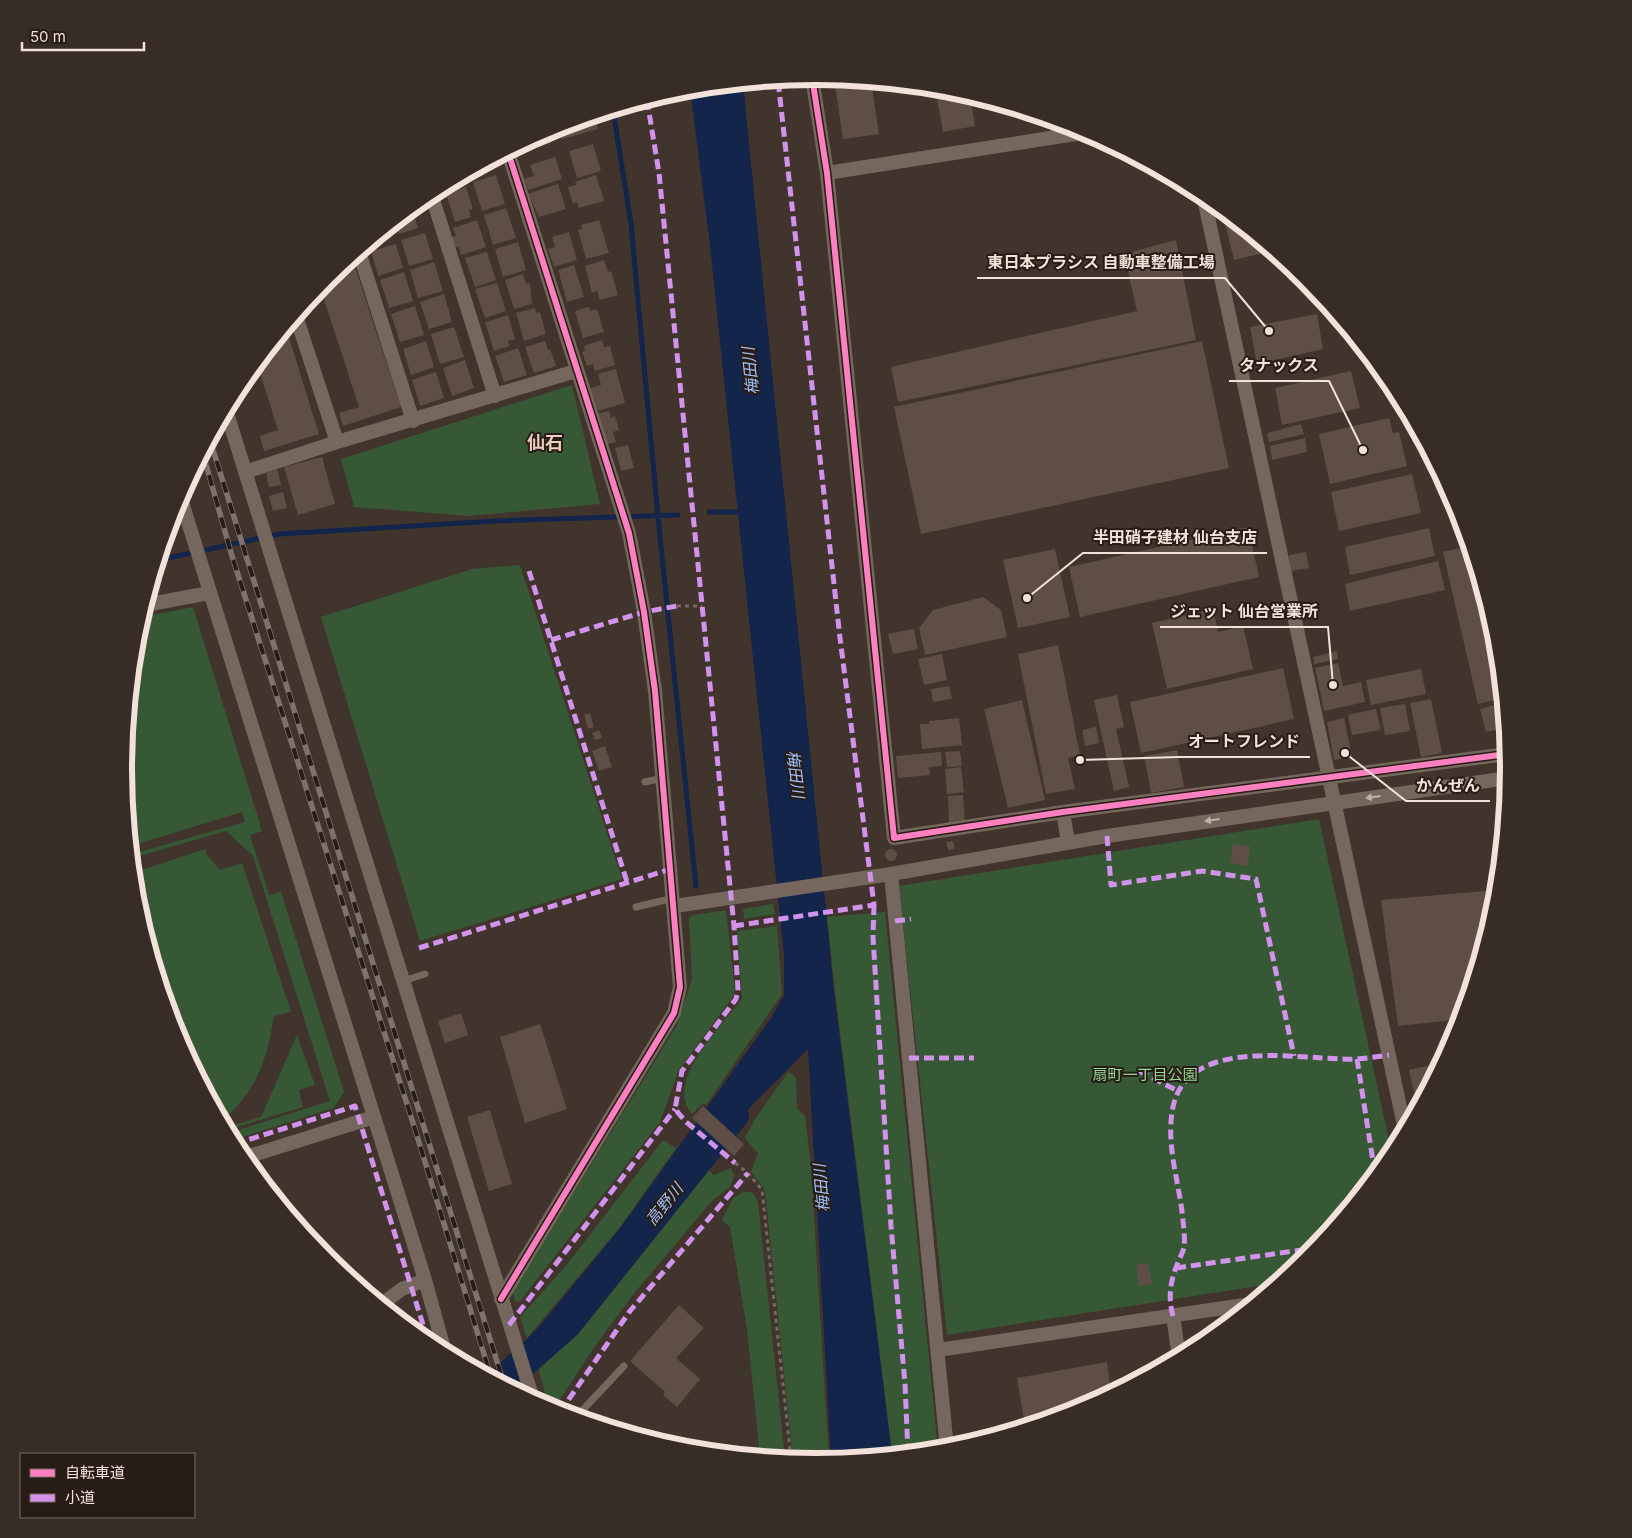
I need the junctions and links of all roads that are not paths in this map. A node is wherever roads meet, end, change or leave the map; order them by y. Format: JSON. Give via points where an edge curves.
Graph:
{"nodes":[{"id":1,"x":813,"y":85,"type":"edge"},
{"id":2,"x":1072,"y":135,"type":"edge"},
{"id":3,"x":510,"y":158,"type":"edge"},
{"id":4,"x":827,"y":174,"type":"junction"},
{"id":5,"x":434,"y":202,"type":"edge"},
{"id":6,"x":1206,"y":207,"type":"edge"},
{"id":7,"x":361,"y":259,"type":"edge"},
{"id":8,"x":298,"y":323,"type":"edge"},
{"id":9,"x":576,"y":371,"type":"junction"},
{"id":10,"x":495,"y":396,"type":"junction"},
{"id":11,"x":229,"y":419,"type":"edge"},
{"id":12,"x":413,"y":421,"type":"junction"},
{"id":13,"x":337,"y":442,"type":"junction"},
{"id":14,"x":245,"y":472,"type":"junction"},
{"id":15,"x":184,"y":508,"type":"edge"},
{"id":16,"x":209,"y":593,"type":"junction"},
{"id":17,"x":152,"y":604,"type":"edge"},
{"id":18,"x":1500,"y":755,"type":"edge"},
{"id":19,"x":663,"y":778,"type":"junction"},
{"id":20,"x":1328,"y":778,"type":"junction"},
{"id":21,"x":1500,"y":779,"type":"edge"},
{"id":22,"x":645,"y":782,"type":"dead end"},
{"id":23,"x":1334,"y":802,"type":"junction"},
{"id":24,"x":1063,"y":812,"type":"junction"},
{"id":25,"x":1068,"y":842,"type":"junction"},
{"id":26,"x":891,"y":874,"type":"junction"},
{"id":27,"x":674,"y":902,"type":"junction"},
{"id":28,"x":636,"y":907,"type":"dead end"},
{"id":29,"x":425,"y":974,"type":"dead end"},
{"id":30,"x":403,"y":981,"type":"junction"},
{"id":31,"x":374,"y":1117,"type":"junction"},
{"id":32,"x":1403,"y":1120,"type":"edge"},
{"id":33,"x":252,"y":1155,"type":"edge"},
{"id":34,"x":425,"y":1280,"type":"junction"},
{"id":35,"x":502,"y":1299,"type":"junction"},
{"id":36,"x":386,"y":1300,"type":"edge"},
{"id":37,"x":1240,"y":1306,"type":"edge"},
{"id":38,"x":1173,"y":1316,"type":"junction"},
{"id":39,"x":442,"y":1342,"type":"edge"},
{"id":40,"x":1177,"y":1349,"type":"edge"},
{"id":41,"x":938,"y":1350,"type":"junction"},
{"id":42,"x":624,"y":1366,"type":"dead end"},
{"id":43,"x":530,"y":1390,"type":"edge"},
{"id":44,"x":581,"y":1411,"type":"edge"},
{"id":45,"x":946,"y":1440,"type":"edge"}],
"edges":[{"from":1,"to":4,"type":"street"},
{"from":2,"to":4,"type":"street"},
{"from":3,"to":9,"type":"street"},
{"from":4,"to":24,"type":"street","via":[[894,838]]},
{"from":5,"to":10,"type":"street"},
{"from":6,"to":20,"type":"street"},
{"from":7,"to":12,"type":"street"},
{"from":8,"to":13,"type":"street"},
{"from":9,"to":10,"type":"street"},
{"from":9,"to":19,"type":"street","via":[[630,533],[655,691]]},
{"from":10,"to":12,"type":"street"},
{"from":11,"to":14,"type":"street"},
{"from":12,"to":13,"type":"street"},
{"from":13,"to":14,"type":"street"},
{"from":14,"to":30,"type":"street"},
{"from":15,"to":16,"type":"street"},
{"from":16,"to":17,"type":"street"},
{"from":16,"to":31,"type":"street"},
{"from":18,"to":20,"type":"street"},
{"from":19,"to":22,"type":"lane"},
{"from":19,"to":27,"type":"street"},
{"from":20,"to":23,"type":"street"},
{"from":20,"to":24,"type":"street"},
{"from":21,"to":23,"type":"street","one_way":true},
{"from":23,"to":25,"type":"street","one_way":true},
{"from":23,"to":32,"type":"street"},
{"from":24,"to":25,"type":"street"},
{"from":25,"to":26,"type":"street"},
{"from":26,"to":27,"type":"street","via":[[741,896]]},
{"from":26,"to":41,"type":"street"},
{"from":27,"to":28,"type":"lane"},
{"from":27,"to":35,"type":"street","via":[[680,987],[674,1012]]},
{"from":29,"to":30,"type":"lane"},
{"from":30,"to":35,"type":"street"},
{"from":31,"to":33,"type":"street"},
{"from":31,"to":34,"type":"street"},
{"from":34,"to":36,"type":"street","via":[[402,1289]]},
{"from":34,"to":39,"type":"street"},
{"from":35,"to":43,"type":"street"},
{"from":37,"to":38,"type":"street"},
{"from":38,"to":40,"type":"street"},
{"from":38,"to":41,"type":"street"},
{"from":41,"to":45,"type":"street"},
{"from":42,"to":44,"type":"lane"}]}
